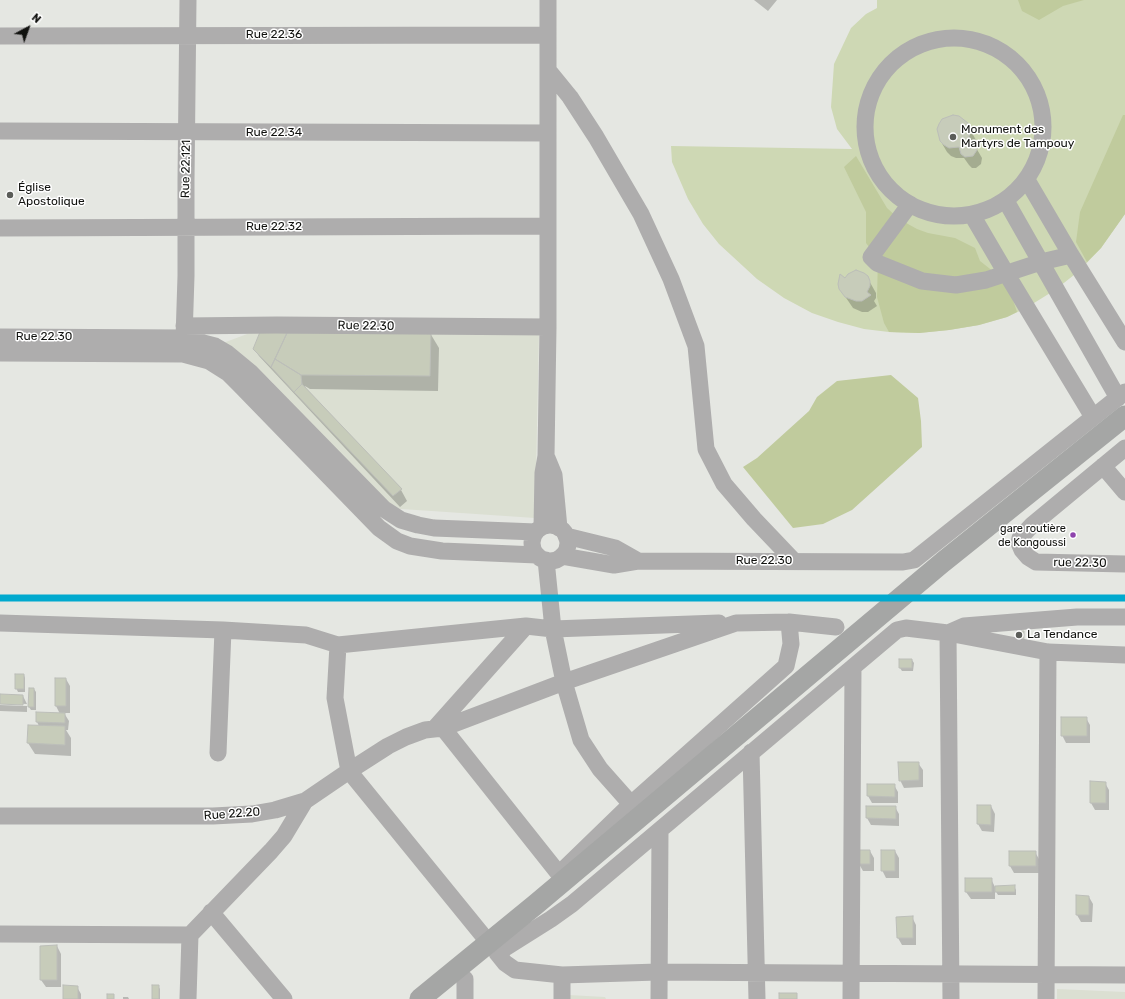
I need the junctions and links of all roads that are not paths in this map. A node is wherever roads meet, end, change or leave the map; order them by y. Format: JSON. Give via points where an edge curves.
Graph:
{"nodes":[{"id":1,"x":188,"y":0,"type":"edge"},
{"id":2,"x":548,"y":0,"type":"edge"},
{"id":3,"x":188,"y":35,"type":"junction"},
{"id":4,"x":548,"y":35,"type":"junction"},
{"id":5,"x":0,"y":36,"type":"edge"},
{"id":6,"x":548,"y":70,"type":"junction"},
{"id":7,"x":0,"y":131,"type":"edge"},
{"id":8,"x":187,"y":132,"type":"junction"},
{"id":9,"x":548,"y":133,"type":"junction"},
{"id":10,"x":1026,"y":180,"type":"junction"},
{"id":11,"x":1006,"y":201,"type":"junction"},
{"id":12,"x":910,"y":204,"type":"junction"},
{"id":13,"x":972,"y":215,"type":"junction"},
{"id":14,"x":548,"y":226,"type":"junction"},
{"id":15,"x":186,"y":227,"type":"junction"},
{"id":16,"x":0,"y":228,"type":"edge"},
{"id":17,"x":1071,"y":255,"type":"junction"},
{"id":18,"x":1041,"y":262,"type":"junction"},
{"id":19,"x":1006,"y":273,"type":"junction"},
{"id":20,"x":548,"y":327,"type":"junction"},
{"id":21,"x":0,"y":337,"type":"edge"},
{"id":22,"x":184,"y":339,"type":"junction"},
{"id":23,"x":1125,"y":342,"type":"edge"},
{"id":24,"x":0,"y":354,"type":"edge"},
{"id":25,"x":1123,"y":402,"type":"edge"},
{"id":26,"x":1093,"y":417,"type":"junction"},
{"id":27,"x":1125,"y":429,"type":"edge"},
{"id":28,"x":1125,"y":448,"type":"edge"},
{"id":29,"x":546,"y":456,"type":"junction"},
{"id":30,"x":1103,"y":466,"type":"junction"},
{"id":31,"x":1125,"y":492,"type":"edge"},
{"id":32,"x":557,"y":504,"type":"junction"},
{"id":33,"x":539,"y":529,"type":"junction"},
{"id":34,"x":563,"y":532,"type":"junction"},
{"id":35,"x":592,"y":543,"type":"junction"},
{"id":36,"x":548,"y":557,"type":"junction"},
{"id":37,"x":638,"y":561,"type":"junction"},
{"id":38,"x":794,"y":561,"type":"junction"},
{"id":39,"x":950,"y":563,"type":"junction"},
{"id":40,"x":1125,"y":564,"type":"edge"},
{"id":41,"x":1125,"y":617,"type":"edge"},
{"id":42,"x":789,"y":622,"type":"junction"},
{"id":43,"x":0,"y":623,"type":"edge"},
{"id":44,"x":736,"y":623,"type":"junction"},
{"id":45,"x":526,"y":626,"type":"junction"},
{"id":46,"x":836,"y":627,"type":"dead end"},
{"id":47,"x":880,"y":628,"type":"junction"},
{"id":48,"x":553,"y":629,"type":"junction"},
{"id":49,"x":223,"y":630,"type":"junction"},
{"id":50,"x":948,"y":633,"type":"junction"},
{"id":51,"x":338,"y":645,"type":"junction"},
{"id":52,"x":1048,"y":652,"type":"junction"},
{"id":53,"x":1125,"y":654,"type":"edge"},
{"id":54,"x":853,"y":667,"type":"junction"},
{"id":55,"x":564,"y":682,"type":"junction"},
{"id":56,"x":439,"y":728,"type":"junction"},
{"id":57,"x":751,"y":752,"type":"junction"},
{"id":58,"x":218,"y":753,"type":"dead end"},
{"id":59,"x":349,"y":771,"type":"junction"},
{"id":60,"x":305,"y":801,"type":"junction"},
{"id":61,"x":631,"y":804,"type":"junction"},
{"id":62,"x":0,"y":816,"type":"edge"},
{"id":63,"x":660,"y":830,"type":"junction"},
{"id":64,"x":559,"y":874,"type":"junction"},
{"id":65,"x":211,"y":912,"type":"junction"},
{"id":66,"x":0,"y":934,"type":"edge"},
{"id":67,"x":190,"y":935,"type":"junction"},
{"id":68,"x":493,"y":948,"type":"junction"},
{"id":69,"x":658,"y":972,"type":"junction"},
{"id":70,"x":757,"y":973,"type":"junction"},
{"id":71,"x":951,"y":973,"type":"junction"},
{"id":72,"x":852,"y":974,"type":"junction"},
{"id":73,"x":562,"y":975,"type":"junction"},
{"id":74,"x":1046,"y":975,"type":"junction"},
{"id":75,"x":1125,"y":975,"type":"edge"},
{"id":76,"x":465,"y":989,"type":"edge"},
{"id":77,"x":188,"y":999,"type":"edge"},
{"id":78,"x":284,"y":999,"type":"edge"},
{"id":79,"x":420,"y":999,"type":"edge"},
{"id":80,"x":441,"y":999,"type":"edge"},
{"id":81,"x":562,"y":999,"type":"edge"},
{"id":82,"x":658,"y":999,"type":"edge"},
{"id":83,"x":757,"y":999,"type":"edge"},
{"id":84,"x":851,"y":999,"type":"edge"},
{"id":85,"x":951,"y":999,"type":"edge"},
{"id":86,"x":1046,"y":999,"type":"edge"}],
"edges":[{"from":1,"to":3,"type":"street","name":"Rue 22.121"},
{"from":2,"to":4,"type":"street"},
{"from":3,"to":4,"type":"street","name":"Rue 22.36"},
{"from":3,"to":5,"type":"street","name":"Rue 22.36"},
{"from":3,"to":8,"type":"street","name":"Rue 22.121"},
{"from":4,"to":6,"type":"street"},
{"from":6,"to":9,"type":"street"},
{"from":6,"to":38,"type":"street","via":[[570,97],[600,143],[641,214],[671,279],[696,346],[706,449],[724,484],[754,520]]},
{"from":7,"to":8,"type":"street","name":"Rue 22.34"},
{"from":8,"to":9,"type":"street","name":"Rue 22.34"},
{"from":8,"to":15,"type":"street","name":"Rue 22.121"},
{"from":9,"to":14,"type":"street"},
{"from":10,"to":11,"type":"street"},
{"from":10,"to":12,"type":"street","via":[[1031,174],[1043,139],[1041,103],[1024,70],[996,47],[961,36],[925,40],[894,58],[874,83],[864,112],[865,144],[876,174],[902,200]]},
{"from":10,"to":17,"type":"street"},
{"from":11,"to":13,"type":"street"},
{"from":11,"to":18,"type":"street"},
{"from":12,"to":13,"type":"street","via":[[935,215]]},
{"from":12,"to":19,"type":"street","via":[[871,257],[877,263],[922,281],[956,285],[986,280]]},
{"from":13,"to":19,"type":"street"},
{"from":14,"to":15,"type":"street","name":"Rue 22.32"},
{"from":14,"to":20,"type":"street"},
{"from":15,"to":16,"type":"street","name":"Rue 22.32"},
{"from":15,"to":22,"type":"street","name":"Rue 22.121"},
{"from":17,"to":18,"type":"street"},
{"from":17,"to":23,"type":"street"},
{"from":18,"to":19,"type":"street"},
{"from":18,"to":25,"type":"street"},
{"from":19,"to":26,"type":"street"},
{"from":20,"to":22,"type":"street","name":"Rue 22.30","via":[[291,325]]},
{"from":20,"to":29,"type":"street"},
{"from":21,"to":22,"type":"street","name":"Rue 22.30"},
{"from":22,"to":24,"type":"street","name":"Rue 22.30"},
{"from":22,"to":33,"type":"street","via":[[215,346],[238,361],[384,509],[401,520],[434,528]]},
{"from":22,"to":36,"type":"street","name":"Rue 22.30","via":[[209,361],[228,373],[379,528],[397,541],[410,546],[442,551]]},
{"from":25,"to":26,"type":"street","name":"Rue 22.30"},
{"from":25,"to":39,"type":"main road"},
{"from":26,"to":38,"type":"street","name":"Rue 22.30","via":[[914,560]]},
{"from":27,"to":39,"type":"main road"},
{"from":28,"to":30,"type":"street"},
{"from":29,"to":32,"type":"street","via":[[554,475]]},
{"from":29,"to":33,"type":"street"},
{"from":30,"to":31,"type":"street"},
{"from":30,"to":40,"type":"street","name":"rue 22.30","via":[[1032,525],[1020,538],[1019,543],[1028,557],[1036,562]]},
{"from":32,"to":34,"type":"street"},
{"from":32,"to":35,"type":"street","via":[[577,530]]},
{"from":33,"to":34,"type":"street","via":[[551,525]]},
{"from":33,"to":36,"type":"street","via":[[532,541],[534,551]]},
{"from":34,"to":35,"type":"street"},
{"from":34,"to":36,"type":"street","via":[[567,547]]},
{"from":35,"to":37,"type":"street","via":[[615,548]]},
{"from":36,"to":37,"type":"street","name":"Rue 22.30","via":[[614,565]]},
{"from":36,"to":48,"type":"street"},
{"from":37,"to":38,"type":"street","name":"Rue 22.30"},
{"from":39,"to":47,"type":"main road"},
{"from":41,"to":50,"type":"street","via":[[1077,617],[964,626]]},
{"from":42,"to":44,"type":"street"},
{"from":42,"to":46,"type":"street"},
{"from":42,"to":61,"type":"street","via":[[791,644],[786,666]]},
{"from":43,"to":49,"type":"street"},
{"from":44,"to":48,"type":"street"},
{"from":44,"to":55,"type":"street","name":"Rue 22.20"},
{"from":45,"to":48,"type":"street"},
{"from":45,"to":51,"type":"street"},
{"from":45,"to":56,"type":"street"},
{"from":47,"to":50,"type":"street"},
{"from":47,"to":54,"type":"street"},
{"from":47,"to":68,"type":"main road"},
{"from":48,"to":55,"type":"street"},
{"from":49,"to":51,"type":"street","via":[[306,635]]},
{"from":49,"to":58,"type":"street"},
{"from":50,"to":52,"type":"street"},
{"from":50,"to":71,"type":"street"},
{"from":51,"to":59,"type":"street","via":[[335,698]]},
{"from":52,"to":53,"type":"street"},
{"from":52,"to":74,"type":"street"},
{"from":54,"to":57,"type":"street"},
{"from":54,"to":72,"type":"street"},
{"from":55,"to":56,"type":"street","name":"Rue 22.20"},
{"from":55,"to":61,"type":"street","via":[[581,740],[600,769]]},
{"from":56,"to":59,"type":"street","name":"Rue 22.20","via":[[406,737]]},
{"from":56,"to":64,"type":"street"},
{"from":57,"to":63,"type":"street"},
{"from":57,"to":70,"type":"street"},
{"from":59,"to":60,"type":"street","name":"Rue 22.20"},
{"from":59,"to":68,"type":"street"},
{"from":60,"to":62,"type":"street","name":"Rue 22.20","via":[[252,814],[213,816]]},
{"from":60,"to":65,"type":"street","via":[[284,836]]},
{"from":61,"to":64,"type":"street"},
{"from":63,"to":68,"type":"street","via":[[572,904],[550,919]]},
{"from":63,"to":69,"type":"street"},
{"from":64,"to":68,"type":"street","via":[[527,902]]},
{"from":65,"to":67,"type":"street"},
{"from":65,"to":78,"type":"street"},
{"from":66,"to":67,"type":"street"},
{"from":67,"to":77,"type":"street"},
{"from":68,"to":73,"type":"street","via":[[505,964],[515,970]]},
{"from":68,"to":76,"type":"main road"},
{"from":68,"to":79,"type":"main road"},
{"from":69,"to":70,"type":"street"},
{"from":69,"to":73,"type":"street"},
{"from":69,"to":82,"type":"street"},
{"from":70,"to":72,"type":"street"},
{"from":70,"to":83,"type":"street"},
{"from":71,"to":72,"type":"street"},
{"from":71,"to":74,"type":"street"},
{"from":71,"to":85,"type":"street"},
{"from":72,"to":84,"type":"street"},
{"from":73,"to":81,"type":"street"},
{"from":74,"to":75,"type":"street"},
{"from":74,"to":86,"type":"street"},
{"from":76,"to":80,"type":"main road"}]}
